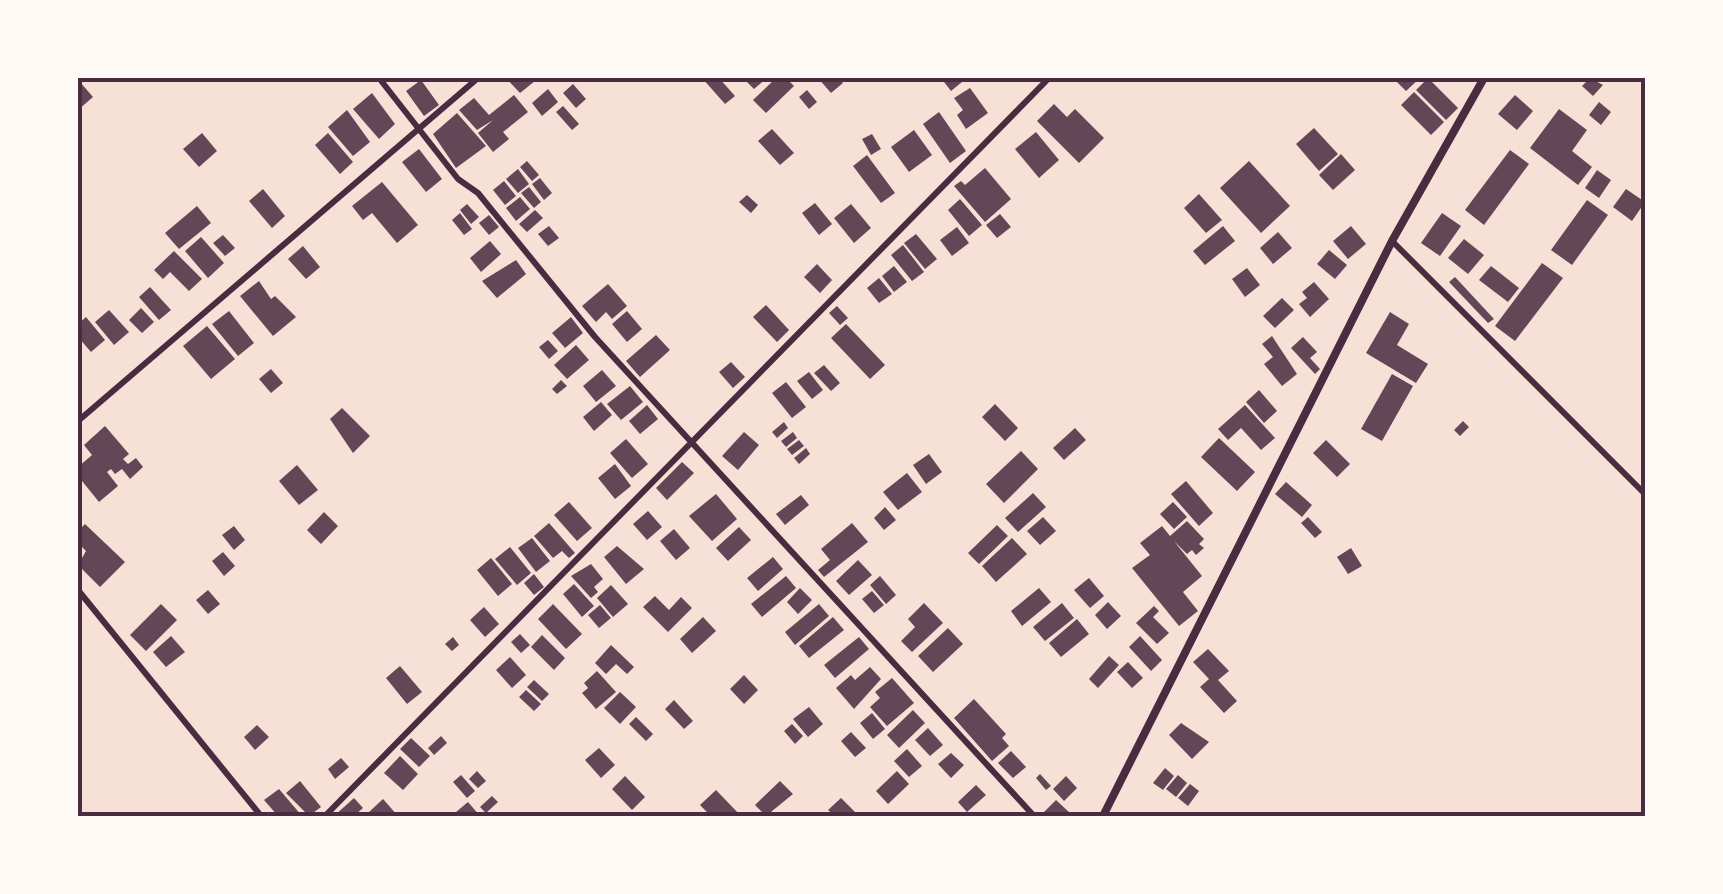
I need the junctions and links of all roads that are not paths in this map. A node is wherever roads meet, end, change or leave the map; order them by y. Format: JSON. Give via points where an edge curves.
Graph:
{"nodes":[{"id":1,"x":379,"y":78,"type":"edge"},
{"id":2,"x":478,"y":78,"type":"edge"},
{"id":3,"x":1050,"y":78,"type":"edge"},
{"id":4,"x":1484,"y":78,"type":"edge"},
{"id":5,"x":419,"y":128,"type":"junction"},
{"id":6,"x":1392,"y":241,"type":"junction"},
{"id":7,"x":78,"y":420,"type":"edge"},
{"id":8,"x":692,"y":443,"type":"junction"},
{"id":9,"x":1646,"y":494,"type":"edge"},
{"id":10,"x":78,"y":590,"type":"edge"},
{"id":11,"x":261,"y":816,"type":"edge"},
{"id":12,"x":326,"y":816,"type":"edge"},
{"id":13,"x":1034,"y":816,"type":"edge"},
{"id":14,"x":1103,"y":816,"type":"edge"}],
"edges":[{"from":1,"to":5,"type":"street"},
{"from":2,"to":5,"type":"street"},
{"from":3,"to":8,"type":"street"},
{"from":4,"to":6,"type":"street"},
{"from":5,"to":7,"type":"street"},
{"from":5,"to":8,"type":"street"},
{"from":6,"to":9,"type":"street"},
{"from":6,"to":14,"type":"street"},
{"from":8,"to":12,"type":"street"},
{"from":8,"to":13,"type":"street"},
{"from":10,"to":11,"type":"street"}]}
